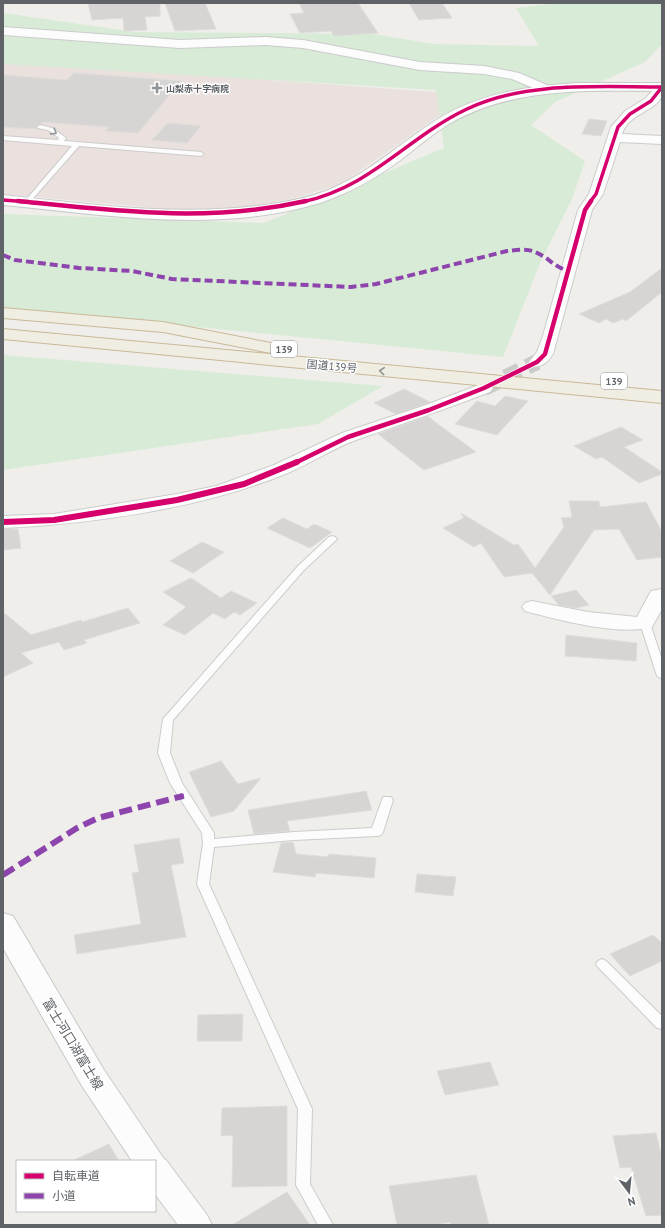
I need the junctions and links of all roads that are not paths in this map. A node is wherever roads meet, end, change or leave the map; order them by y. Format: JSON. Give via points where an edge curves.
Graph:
{"nodes":[{"id":1,"x":3,"y":31,"type":"edge"},
{"id":2,"x":662,"y":87,"type":"edge"},
{"id":3,"x":543,"y":88,"type":"junction"},
{"id":4,"x":40,"y":127,"type":"dead end"},
{"id":5,"x":3,"y":138,"type":"edge"},
{"id":6,"x":613,"y":138,"type":"junction"},
{"id":7,"x":662,"y":140,"type":"edge"},
{"id":8,"x":59,"y":143,"type":"junction"},
{"id":9,"x":77,"y":144,"type":"junction"},
{"id":10,"x":201,"y":154,"type":"dead end"},
{"id":11,"x":3,"y":200,"type":"edge"},
{"id":12,"x":27,"y":202,"type":"junction"},
{"id":13,"x":3,"y":313,"type":"edge"},
{"id":14,"x":3,"y":323,"type":"edge"},
{"id":15,"x":3,"y":334,"type":"edge"},
{"id":16,"x":3,"y":344,"type":"edge"},
{"id":17,"x":267,"y":354,"type":"junction"},
{"id":18,"x":537,"y":362,"type":"tunnel mouth"},
{"id":19,"x":662,"y":386,"type":"edge"},
{"id":20,"x":484,"y":388,"type":"tunnel mouth"},
{"id":21,"x":662,"y":397,"type":"edge"},
{"id":22,"x":3,"y":522,"type":"edge"},
{"id":23,"x":332,"y":539,"type":"dead end"},
{"id":24,"x":662,"y":595,"type":"edge"},
{"id":25,"x":532,"y":607,"type":"dead end"},
{"id":26,"x":646,"y":623,"type":"junction"},
{"id":27,"x":662,"y":676,"type":"edge"},
{"id":28,"x":387,"y":800,"type":"dead end"},
{"id":29,"x":209,"y":843,"type":"junction"},
{"id":30,"x":3,"y":923,"type":"edge"},
{"id":31,"x":602,"y":964,"type":"dead end"},
{"id":32,"x":662,"y":1024,"type":"edge"},
{"id":33,"x":148,"y":1160,"type":"edge"},
{"id":34,"x":156,"y":1170,"type":"edge"},
{"id":35,"x":196,"y":1225,"type":"edge"},
{"id":36,"x":326,"y":1225,"type":"edge"}],
"edges":[{"from":1,"to":3,"type":"street","via":[[180,44],[266,41],[303,44],[420,66],[484,70],[514,76]]},
{"from":2,"to":3,"type":"street"},
{"from":2,"to":6,"type":"street","via":[[651,101],[630,114],[618,127]]},
{"from":3,"to":12,"type":"street","via":[[473,107],[443,122],[374,173],[349,187],[313,200],[265,210],[216,215],[168,214]]},
{"from":4,"to":8,"type":"lane","one_way":true,"via":[[50,129],[63,138]]},
{"from":5,"to":8,"type":"lane"},
{"from":6,"to":7,"type":"street"},
{"from":6,"to":18,"type":"street","via":[[596,194],[585,210],[545,354]]},
{"from":8,"to":9,"type":"lane"},
{"from":9,"to":10,"type":"lane"},
{"from":9,"to":12,"type":"lane"},
{"from":11,"to":12,"type":"street"},
{"from":13,"to":17,"type":"highway","via":[[163,327]]},
{"from":14,"to":17,"type":"highway","name":"国道139号","number":"139"},
{"from":15,"to":17,"type":"highway","name":"国道139号","number":"139"},
{"from":16,"to":17,"type":"highway","via":[[103,354]]},
{"from":17,"to":19,"type":"highway","name":"国道139号","number":"139"},
{"from":21,"to":17,"type":"highway","name":"国道139号","number":"139","one_way":true},
{"from":20,"to":22,"type":"street","via":[[429,410],[348,437],[281,470],[236,486],[114,511],[54,520]]},
{"from":23,"to":29,"type":"lane","via":[[301,568],[168,719],[164,753],[176,783],[208,833]]},
{"from":24,"to":26,"type":"street","via":[[658,595]]},
{"from":25,"to":26,"type":"street","via":[[572,616],[634,624]]},
{"from":26,"to":27,"type":"lane"},
{"from":28,"to":29,"type":"lane","via":[[377,832]]},
{"from":29,"to":36,"type":"lane","via":[[203,884],[305,1109],[302,1185]]},
{"from":30,"to":33,"type":"street","name":"富士河口湖富士線","via":[[93,1078]]},
{"from":31,"to":32,"type":"lane"},
{"from":34,"to":35,"type":"street"}]}
